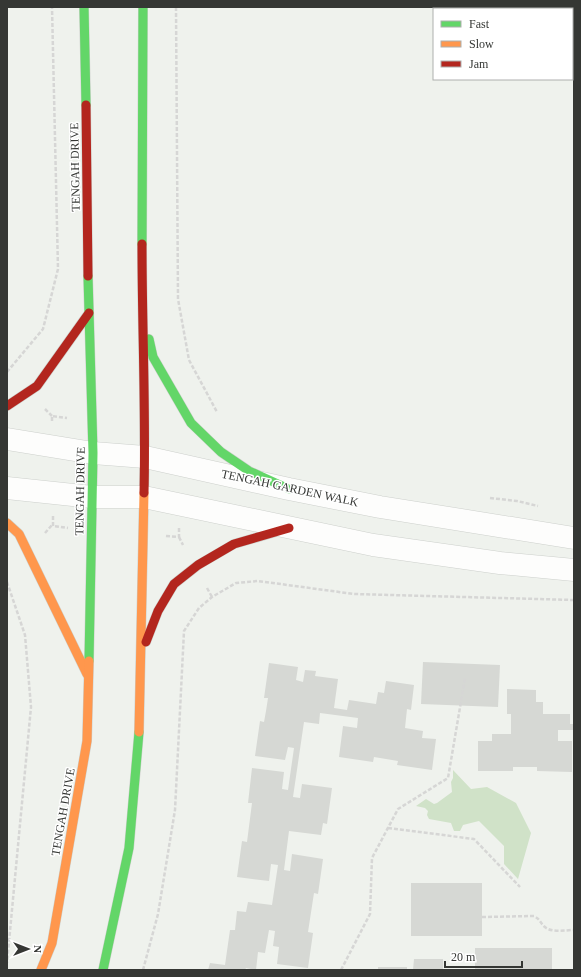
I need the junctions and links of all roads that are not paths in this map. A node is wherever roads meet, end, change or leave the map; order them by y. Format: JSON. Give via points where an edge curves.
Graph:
{"nodes":[{"id":1,"x":84,"y":7,"type":"edge"},
{"id":2,"x":143,"y":7,"type":"edge"},
{"id":3,"x":142,"y":309,"type":"junction"},
{"id":4,"x":89,"y":313,"type":"junction"},
{"id":5,"x":7,"y":406,"type":"edge"},
{"id":6,"x":7,"y":439,"type":"edge"},
{"id":7,"x":93,"y":453,"type":"junction"},
{"id":8,"x":145,"y":457,"type":"junction"},
{"id":9,"x":7,"y":488,"type":"edge"},
{"id":10,"x":289,"y":488,"type":"junction"},
{"id":11,"x":92,"y":497,"type":"junction"},
{"id":12,"x":144,"y":497,"type":"junction"},
{"id":13,"x":7,"y":523,"type":"edge"},
{"id":14,"x":289,"y":528,"type":"junction"},
{"id":15,"x":574,"y":538,"type":"edge"},
{"id":16,"x":574,"y":570,"type":"edge"},
{"id":17,"x":141,"y":656,"type":"junction"},
{"id":18,"x":89,"y":679,"type":"junction"},
{"id":19,"x":41,"y":970,"type":"edge"},
{"id":20,"x":103,"y":970,"type":"edge"}],
"edges":[{"from":1,"to":4,"type":"street","name":"TENGAH DRIVE"},
{"from":2,"to":3,"type":"street"},
{"from":3,"to":8,"type":"street"},
{"from":3,"to":10,"type":"street","via":[[153,357],[191,423],[221,452],[249,471]]},
{"from":4,"to":5,"type":"street","via":[[37,386]]},
{"from":4,"to":7,"type":"street","name":"TENGAH DRIVE"},
{"from":6,"to":7,"type":"street","name":"TENGAH GARDEN WALK"},
{"from":7,"to":8,"type":"street","name":"TENGAH GARDEN WALK"},
{"from":7,"to":11,"type":"street","name":"TENGAH DRIVE"},
{"from":8,"to":10,"type":"street","name":"TENGAH GARDEN WALK"},
{"from":8,"to":12,"type":"street"},
{"from":9,"to":11,"type":"street"},
{"from":10,"to":15,"type":"street","name":"TENGAH GARDEN WALK","via":[[380,507]]},
{"from":11,"to":12,"type":"street"},
{"from":11,"to":18,"type":"street","name":"TENGAH DRIVE"},
{"from":12,"to":14,"type":"street"},
{"from":12,"to":17,"type":"street"},
{"from":13,"to":18,"type":"street","via":[[19,534]]},
{"from":14,"to":16,"type":"street","via":[[373,545],[500,563]]},
{"from":14,"to":17,"type":"street","via":[[234,544],[198,565],[174,584],[158,611]]},
{"from":17,"to":20,"type":"street","via":[[139,741],[129,848]]},
{"from":18,"to":19,"type":"street","name":"TENGAH DRIVE","via":[[87,741],[52,943]]}]}
